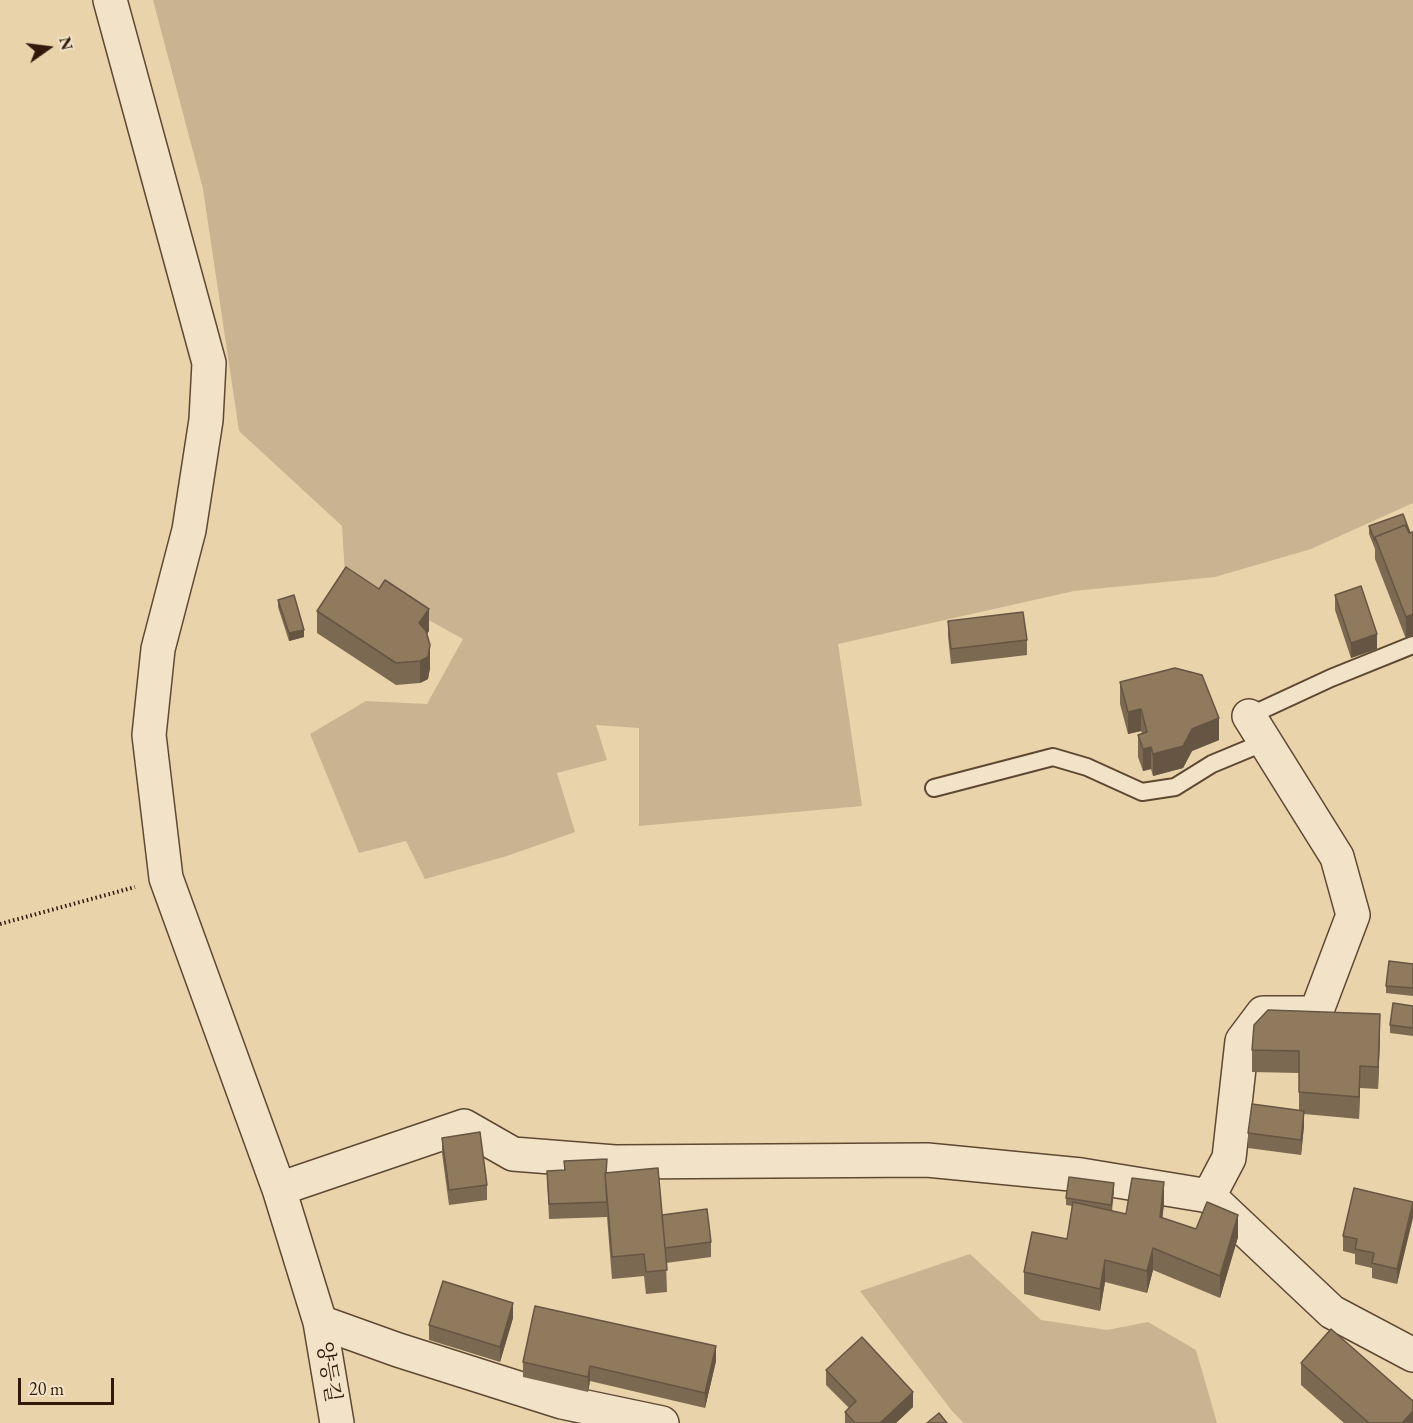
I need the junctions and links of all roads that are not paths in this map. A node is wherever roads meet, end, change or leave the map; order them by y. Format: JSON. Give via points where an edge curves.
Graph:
{"nodes":[{"id":1,"x":110,"y":0,"type":"edge"},
{"id":2,"x":1413,"y":645,"type":"edge"},
{"id":3,"x":1257,"y":729,"type":"junction"},
{"id":4,"x":934,"y":788,"type":"dead end"},
{"id":5,"x":279,"y":1189,"type":"junction"},
{"id":6,"x":1209,"y":1196,"type":"junction"},
{"id":7,"x":320,"y":1322,"type":"junction"},
{"id":8,"x":1413,"y":1356,"type":"edge"},
{"id":9,"x":337,"y":1423,"type":"edge"},
{"id":10,"x":662,"y":1423,"type":"edge"}],
"edges":[{"from":1,"to":5,"type":"street","name":"양등길","via":[[209,363],[207,420],[189,530],[158,649],[149,735],[166,879]]},
{"from":2,"to":3,"type":"lane","via":[[1331,678]]},
{"from":3,"to":4,"type":"lane","via":[[1175,787],[1142,792],[1087,767],[1053,758]]},
{"from":3,"to":6,"type":"street","via":[[1337,857],[1353,915],[1316,1013],[1263,1013],[1242,1041],[1228,1158]]},
{"from":5,"to":6,"type":"street","via":[[464,1126],[513,1155],[615,1162],[927,1160],[1081,1175]]},
{"from":5,"to":7,"type":"street","name":"양등길"},
{"from":6,"to":8,"type":"street","via":[[1332,1312]]},
{"from":7,"to":9,"type":"street","name":"양등길"},
{"from":7,"to":10,"type":"street","via":[[562,1402]]}]}
